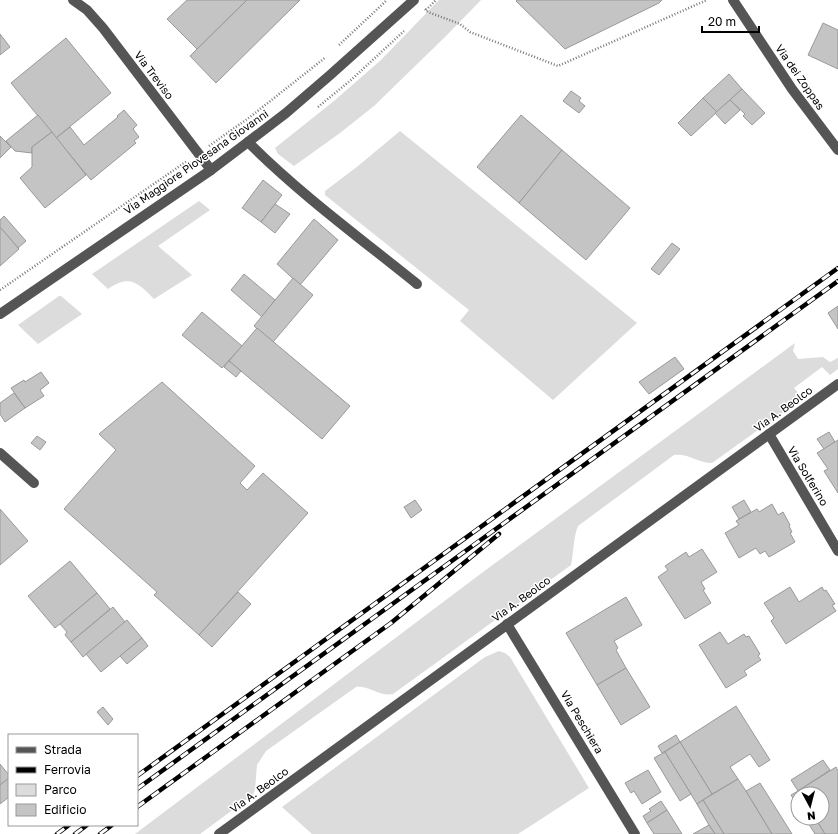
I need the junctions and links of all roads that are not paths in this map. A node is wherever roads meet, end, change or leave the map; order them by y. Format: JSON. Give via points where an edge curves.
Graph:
{"nodes":[{"id":1,"x":73,"y":0,"type":"edge"},
{"id":2,"x":414,"y":0,"type":"edge"},
{"id":3,"x":733,"y":0,"type":"edge"},
{"id":4,"x":248,"y":142,"type":"junction"},
{"id":5,"x":837,"y":148,"type":"edge"},
{"id":6,"x":210,"y":170,"type":"junction"},
{"id":7,"x":417,"y":284,"type":"dead end"},
{"id":8,"x":0,"y":314,"type":"edge"},
{"id":9,"x":838,"y":384,"type":"edge"},
{"id":10,"x":769,"y":434,"type":"junction"},
{"id":11,"x":0,"y":453,"type":"edge"},
{"id":12,"x":34,"y":483,"type":"dead end"},
{"id":13,"x":838,"y":551,"type":"edge"},
{"id":14,"x":508,"y":624,"type":"junction"},
{"id":15,"x":219,"y":834,"type":"edge"},
{"id":16,"x":635,"y":834,"type":"edge"}],
"edges":[{"from":1,"to":6,"type":"street","name":"Via Treviso","via":[[87,10],[103,28]]},
{"from":2,"to":4,"type":"street","name":"Via Maggiore Piovesana Giovanni","via":[[286,113]]},
{"from":3,"to":5,"type":"street","name":"Via dei Zoppas","via":[[792,89]]},
{"from":4,"to":6,"type":"street","name":"Via Maggiore Piovesana Giovanni"},
{"from":4,"to":7,"type":"street","via":[[294,184]]},
{"from":6,"to":8,"type":"street","name":"Via Maggiore Piovesana Giovanni"},
{"from":9,"to":10,"type":"street","name":"Via A. Beolco"},
{"from":10,"to":13,"type":"street","name":"Via Solferino"},
{"from":10,"to":14,"type":"street","name":"Via A. Beolco"},
{"from":11,"to":12,"type":"street"},
{"from":14,"to":15,"type":"street","name":"Via A. Beolco"},
{"from":14,"to":16,"type":"street","name":"Via Peschiera"}]}
